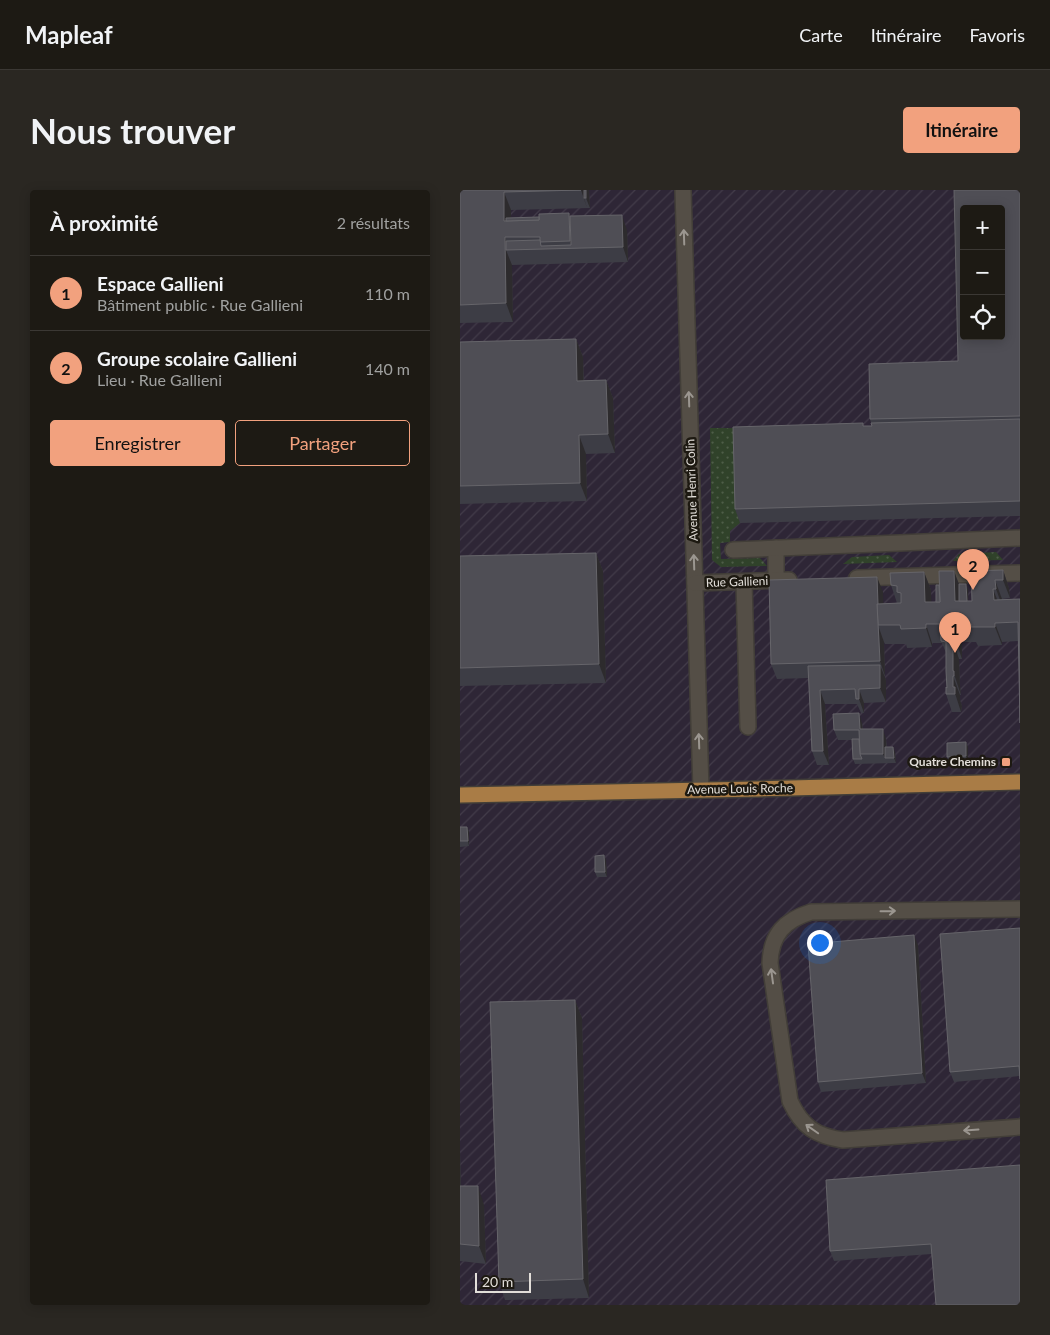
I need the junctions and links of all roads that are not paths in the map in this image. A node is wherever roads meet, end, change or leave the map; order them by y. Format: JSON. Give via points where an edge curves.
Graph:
{"nodes":[{"id":1,"x":683,"y":190,"type":"edge"},
{"id":2,"x":1020,"y":538,"type":"edge"},
{"id":3,"x":776,"y":548,"type":"junction"},
{"id":4,"x":733,"y":550,"type":"dead end"},
{"id":5,"x":1020,"y":573,"type":"edge"},
{"id":6,"x":845,"y":579,"type":"edge"},
{"id":7,"x":806,"y":580,"type":"edge"},
{"id":8,"x":776,"y":581,"type":"junction"},
{"id":9,"x":744,"y":582,"type":"junction"},
{"id":10,"x":695,"y":583,"type":"junction"},
{"id":11,"x":748,"y":727,"type":"dead end"},
{"id":12,"x":1020,"y":782,"type":"edge"},
{"id":13,"x":701,"y":790,"type":"junction"},
{"id":14,"x":460,"y":795,"type":"edge"},
{"id":15,"x":1020,"y":909,"type":"edge"},
{"id":16,"x":1020,"y":1127,"type":"edge"}],
"edges":[{"from":10,"to":1,"type":"street","name":"Avenue Henri Colin","one_way":true},
{"from":2,"to":3,"type":"street"},
{"from":3,"to":4,"type":"street"},
{"from":3,"to":8,"type":"street"},
{"from":5,"to":6,"type":"street"},
{"from":7,"to":8,"type":"street","name":"Rue Gallieni"},
{"from":8,"to":9,"type":"street","name":"Rue Gallieni"},
{"from":9,"to":10,"type":"street","name":"Rue Gallieni"},
{"from":9,"to":11,"type":"street"},
{"from":13,"to":10,"type":"street","name":"Avenue Henri Colin","one_way":true},
{"from":12,"to":13,"type":"main road","name":"Avenue Louis Roche"},
{"from":13,"to":14,"type":"main road","name":"Avenue Louis Roche"},
{"from":16,"to":15,"type":"street","one_way":true,"via":[[844,1140],[817,1134],[803,1123],[790,1101],[770,963],[775,938],[785,925],[796,916],[811,912]]}]}
